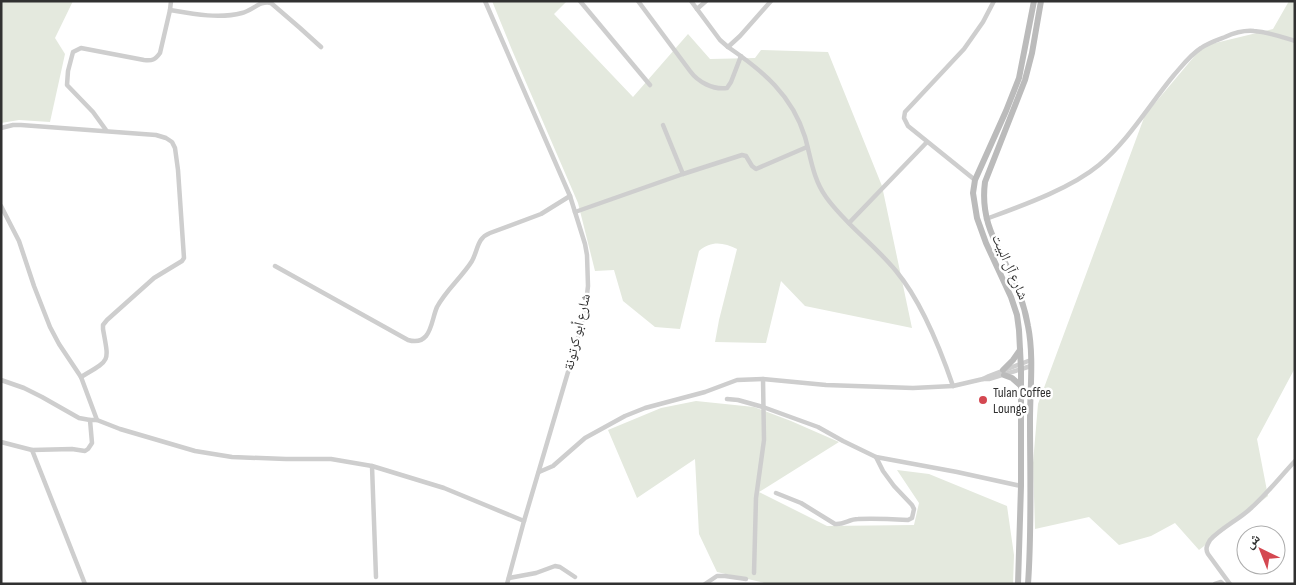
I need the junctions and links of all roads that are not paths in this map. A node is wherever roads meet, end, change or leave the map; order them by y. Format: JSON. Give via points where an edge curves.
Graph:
{"nodes":[{"id":1,"x":171,"y":1,"type":"edge"},
{"id":2,"x":264,"y":1,"type":"edge"},
{"id":3,"x":485,"y":1,"type":"edge"},
{"id":4,"x":580,"y":1,"type":"edge"},
{"id":5,"x":691,"y":1,"type":"edge"},
{"id":6,"x":706,"y":1,"type":"edge"},
{"id":7,"x":770,"y":1,"type":"edge"},
{"id":8,"x":994,"y":1,"type":"edge"},
{"id":9,"x":1034,"y":1,"type":"edge"},
{"id":10,"x":1041,"y":1,"type":"edge"},
{"id":11,"x":641,"y":2,"type":"edge"},
{"id":12,"x":697,"y":9,"type":"junction"},
{"id":13,"x":170,"y":10,"type":"junction"},
{"id":14,"x":1295,"y":41,"type":"edge"},
{"id":15,"x":321,"y":47,"type":"dead end"},
{"id":16,"x":728,"y":47,"type":"junction"},
{"id":17,"x":741,"y":56,"type":"junction"},
{"id":18,"x":650,"y":85,"type":"dead end"},
{"id":19,"x":663,"y":126,"type":"dead end"},
{"id":20,"x":1,"y":128,"type":"edge"},
{"id":21,"x":106,"y":130,"type":"junction"},
{"id":22,"x":927,"y":142,"type":"junction"},
{"id":23,"x":808,"y":147,"type":"junction"},
{"id":24,"x":684,"y":174,"type":"junction"},
{"id":25,"x":975,"y":180,"type":"junction"},
{"id":26,"x":570,"y":196,"type":"junction"},
{"id":27,"x":1,"y":206,"type":"edge"},
{"id":28,"x":575,"y":212,"type":"junction"},
{"id":29,"x":986,"y":219,"type":"junction"},
{"id":30,"x":849,"y":223,"type":"junction"},
{"id":31,"x":275,"y":266,"type":"dead end"},
{"id":32,"x":1020,"y":348,"type":"junction"},
{"id":33,"x":1031,"y":363,"type":"junction"},
{"id":34,"x":1021,"y":366,"type":"junction"},
{"id":35,"x":1004,"y":372,"type":"junction"},
{"id":36,"x":81,"y":377,"type":"junction"},
{"id":37,"x":763,"y":379,"type":"junction"},
{"id":38,"x":1,"y":380,"type":"edge"},
{"id":39,"x":953,"y":386,"type":"junction"},
{"id":40,"x":1021,"y":386,"type":"junction"},
{"id":41,"x":727,"y":399,"type":"dead end"},
{"id":42,"x":763,"y":408,"type":"junction"},
{"id":43,"x":90,"y":420,"type":"junction"},
{"id":44,"x":97,"y":420,"type":"junction"},
{"id":45,"x":1,"y":442,"type":"edge"},
{"id":46,"x":32,"y":450,"type":"junction"},
{"id":47,"x":876,"y":457,"type":"junction"},
{"id":48,"x":1295,"y":461,"type":"edge"},
{"id":49,"x":372,"y":466,"type":"junction"},
{"id":50,"x":539,"y":472,"type":"junction"},
{"id":51,"x":1021,"y":486,"type":"junction"},
{"id":52,"x":776,"y":493,"type":"dead end"},
{"id":53,"x":524,"y":521,"type":"junction"},
{"id":54,"x":754,"y":573,"type":"dead end"},
{"id":55,"x":376,"y":577,"type":"dead end"},
{"id":56,"x":575,"y":577,"type":"dead end"},
{"id":57,"x":509,"y":578,"type":"junction"},
{"id":58,"x":746,"y":579,"type":"dead end"},
{"id":59,"x":85,"y":584,"type":"edge"},
{"id":60,"x":507,"y":584,"type":"edge"},
{"id":61,"x":705,"y":584,"type":"edge"},
{"id":62,"x":1018,"y":584,"type":"edge"},
{"id":63,"x":1028,"y":584,"type":"edge"},
{"id":64,"x":1216,"y":584,"type":"edge"},
{"id":65,"x":1223,"y":584,"type":"edge"},
{"id":66,"x":1230,"y":584,"type":"edge"}],
"edges":[{"from":1,"to":13,"type":"street"},
{"from":2,"to":13,"type":"street","via":[[238,14],[218,16]]},
{"from":2,"to":15,"type":"street","via":[[271,3]]},
{"from":3,"to":26,"type":"street","name":"شارع أبو كرتونة"},
{"from":4,"to":18,"type":"street"},
{"from":5,"to":12,"type":"street"},
{"from":6,"to":12,"type":"street"},
{"from":7,"to":16,"type":"street"},
{"from":8,"to":22,"type":"street","via":[[964,49],[905,112],[906,123]]},
{"from":9,"to":25,"type":"street","name":"شارع آل البيت","via":[[1019,78]]},
{"from":10,"to":29,"type":"street","name":"شارع آل البيت","via":[[1025,80],[985,182],[983,202]]},
{"from":11,"to":17,"type":"street","via":[[700,81],[720,89],[727,88]]},
{"from":12,"to":16,"type":"street"},
{"from":13,"to":21,"type":"street","via":[[160,53],[152,60],[81,48],[73,52],[67,85]]},
{"from":14,"to":29,"type":"street","via":[[1245,31],[1201,48],[1164,87],[1112,154],[1098,166],[1058,189]]},
{"from":16,"to":17,"type":"street"},
{"from":17,"to":23,"type":"street","via":[[775,84],[788,100]]},
{"from":19,"to":24,"type":"street"},
{"from":20,"to":21,"type":"street","via":[[21,125]]},
{"from":21,"to":36,"type":"street","via":[[156,135],[172,142],[178,170],[184,258],[154,278],[107,320],[103,329],[107,358]]},
{"from":22,"to":25,"type":"street"},
{"from":22,"to":30,"type":"street"},
{"from":23,"to":24,"type":"street","via":[[756,169],[744,155]]},
{"from":23,"to":30,"type":"street","via":[[815,178]]},
{"from":24,"to":28,"type":"street"},
{"from":25,"to":32,"type":"street","name":"شارع آل البيت","via":[[976,214],[1015,307]]},
{"from":26,"to":28,"type":"street","name":"شارع أبو كرتونة"},
{"from":26,"to":31,"type":"street","via":[[541,214],[482,237],[472,260],[441,299],[426,336],[416,342]]},
{"from":27,"to":36,"type":"street","via":[[19,242],[50,327]]},
{"from":28,"to":50,"type":"street","name":"شارع أبو كرتونة","via":[[587,255],[586,303]]},
{"from":29,"to":33,"type":"street","name":"شارع آل البيت","via":[[1023,304],[1029,327]]},
{"from":30,"to":39,"type":"street","via":[[908,287],[939,347]]},
{"from":32,"to":34,"type":"street","name":"شارع آل البيت"},
{"from":32,"to":35,"type":"street"},
{"from":33,"to":34,"type":"street"},
{"from":33,"to":63,"type":"street","name":"شارع آل البيت"},
{"from":34,"to":35,"type":"street"},
{"from":34,"to":40,"type":"street","name":"شارع آل البيت"},
{"from":35,"to":39,"type":"street","via":[[990,379]]},
{"from":35,"to":40,"type":"street"},
{"from":36,"to":44,"type":"street"},
{"from":37,"to":39,"type":"street","via":[[905,388]]},
{"from":37,"to":42,"type":"street"},
{"from":37,"to":50,"type":"street","via":[[737,380],[631,413],[585,438],[554,466]]},
{"from":38,"to":43,"type":"street","via":[[24,388],[79,418]]},
{"from":40,"to":51,"type":"street","name":"شارع آل البيت"},
{"from":41,"to":42,"type":"street"},
{"from":42,"to":47,"type":"street","via":[[822,428]]},
{"from":42,"to":54,"type":"street","via":[[764,440],[756,498]]},
{"from":43,"to":44,"type":"street"},
{"from":43,"to":46,"type":"street","via":[[92,443],[85,451]]},
{"from":44,"to":49,"type":"street","via":[[207,454],[331,458]]},
{"from":45,"to":46,"type":"street"},
{"from":46,"to":59,"type":"street"},
{"from":47,"to":51,"type":"street"},
{"from":47,"to":52,"type":"street","via":[[894,486],[912,505],[912,518],[860,518],[834,524],[801,503]]},
{"from":48,"to":66,"type":"street","via":[[1249,510],[1208,543],[1208,554]]},
{"from":49,"to":53,"type":"street","via":[[444,488]]},
{"from":49,"to":55,"type":"street"},
{"from":50,"to":53,"type":"street","name":"شارع أبو كرتونة"},
{"from":51,"to":62,"type":"street","name":"شارع آل البيت"},
{"from":53,"to":57,"type":"street","name":"شارع أبو كرتونة"},
{"from":56,"to":57,"type":"street","via":[[556,566]]},
{"from":57,"to":60,"type":"street","name":"شارع أبو كرتونة"},
{"from":58,"to":61,"type":"street","via":[[717,576]]},
{"from":64,"to":65,"type":"street"}]}
